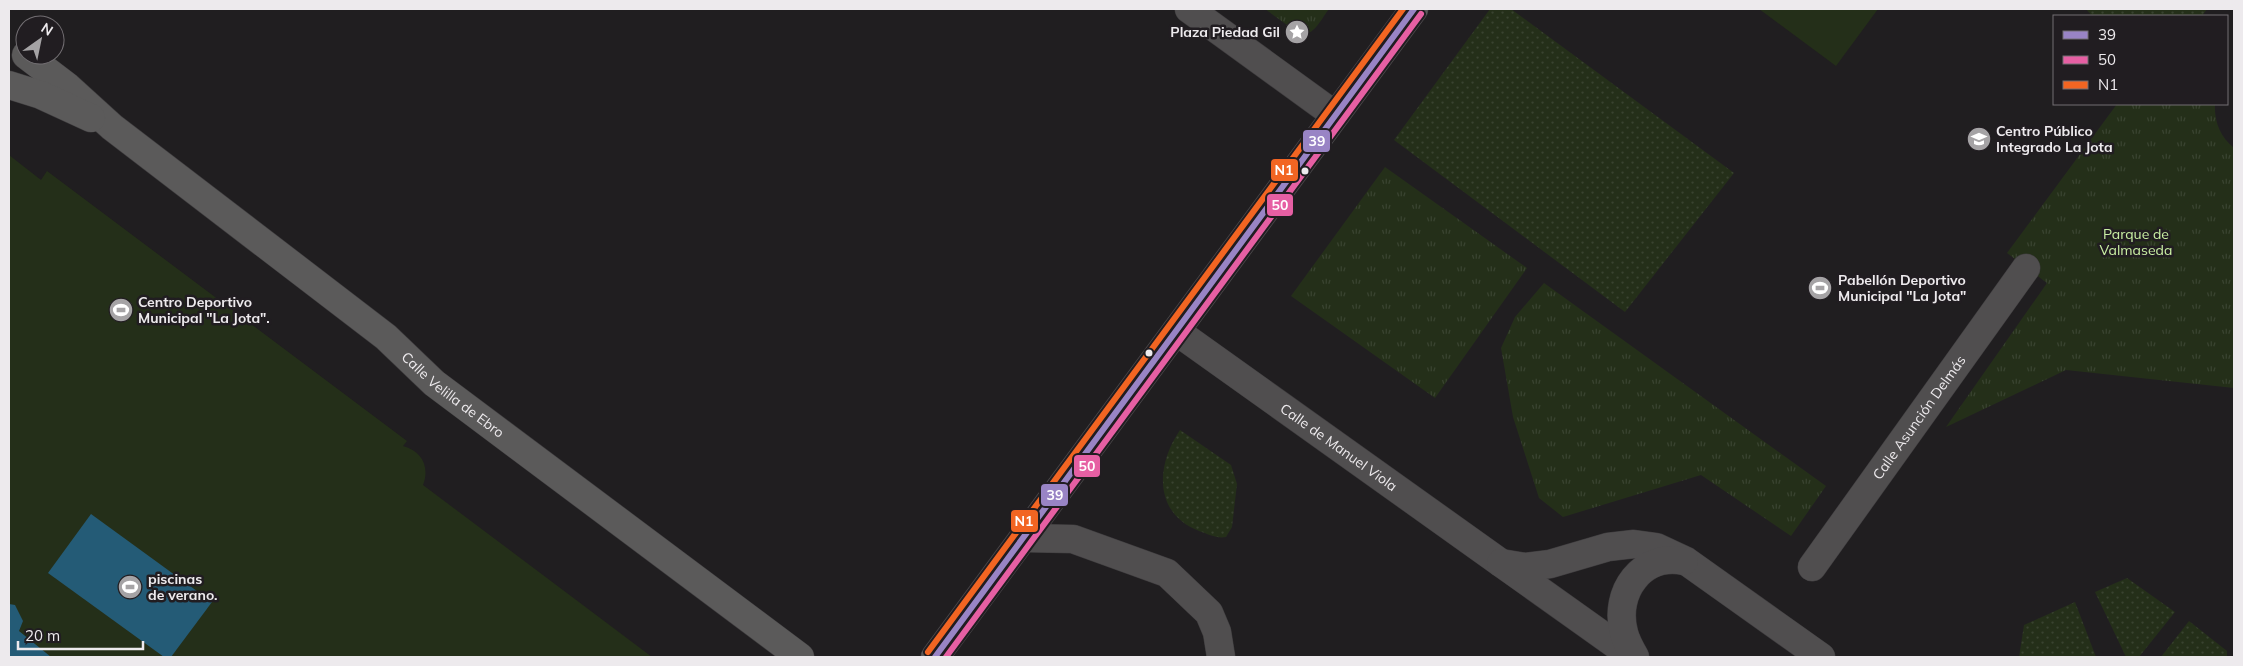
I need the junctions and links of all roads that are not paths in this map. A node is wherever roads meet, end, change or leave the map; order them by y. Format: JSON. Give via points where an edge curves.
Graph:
{"nodes":[{"id":1,"x":1189,"y":9,"type":"edge"},
{"id":2,"x":1414,"y":9,"type":"edge"},
{"id":3,"x":39,"y":65,"type":"edge"},
{"id":4,"x":9,"y":84,"type":"edge"},
{"id":5,"x":1335,"y":115,"type":"junction"},
{"id":6,"x":112,"y":127,"type":"junction"},
{"id":7,"x":2026,"y":268,"type":"dead end"},
{"id":8,"x":1176,"y":331,"type":"junction"},
{"id":9,"x":1024,"y":538,"type":"junction"},
{"id":10,"x":1686,"y":561,"type":"junction"},
{"id":11,"x":1501,"y":563,"type":"junction"},
{"id":12,"x":1812,"y":567,"type":"dead end"},
{"id":13,"x":800,"y":657,"type":"edge"},
{"id":14,"x":935,"y":657,"type":"edge"},
{"id":15,"x":1221,"y":657,"type":"edge"},
{"id":16,"x":1634,"y":657,"type":"edge"},
{"id":17,"x":1821,"y":657,"type":"edge"}],
"edges":[{"from":1,"to":5,"type":"street"},
{"from":2,"to":5,"type":"street"},
{"from":3,"to":6,"type":"street","name":"Calle Velilla de Ebro"},
{"from":4,"to":6,"type":"street","name":"Calle Velilla de Ebro"},
{"from":5,"to":8,"type":"street"},
{"from":6,"to":13,"type":"street","name":"Calle Velilla de Ebro","via":[[386,337],[434,383]]},
{"from":7,"to":12,"type":"street","name":"Calle Asunción Delmás"},
{"from":8,"to":9,"type":"street"},
{"from":8,"to":11,"type":"street","name":"Calle de Manuel Viola"},
{"from":9,"to":14,"type":"street"},
{"from":9,"to":15,"type":"street","via":[[1073,539],[1166,572],[1209,612],[1217,632]]},
{"from":10,"to":11,"type":"street","name":"Calle de Manuel Viola","via":[[1656,547],[1634,544],[1608,547],[1550,564],[1524,567]]},
{"from":10,"to":16,"type":"street","name":"Calle de Manuel Viola","via":[[1674,559],[1650,564],[1637,574],[1630,585],[1624,599],[1622,618]]},
{"from":10,"to":17,"type":"street","name":"Calle de Manuel Viola"},
{"from":11,"to":16,"type":"street","name":"Calle de Manuel Viola"}]}
